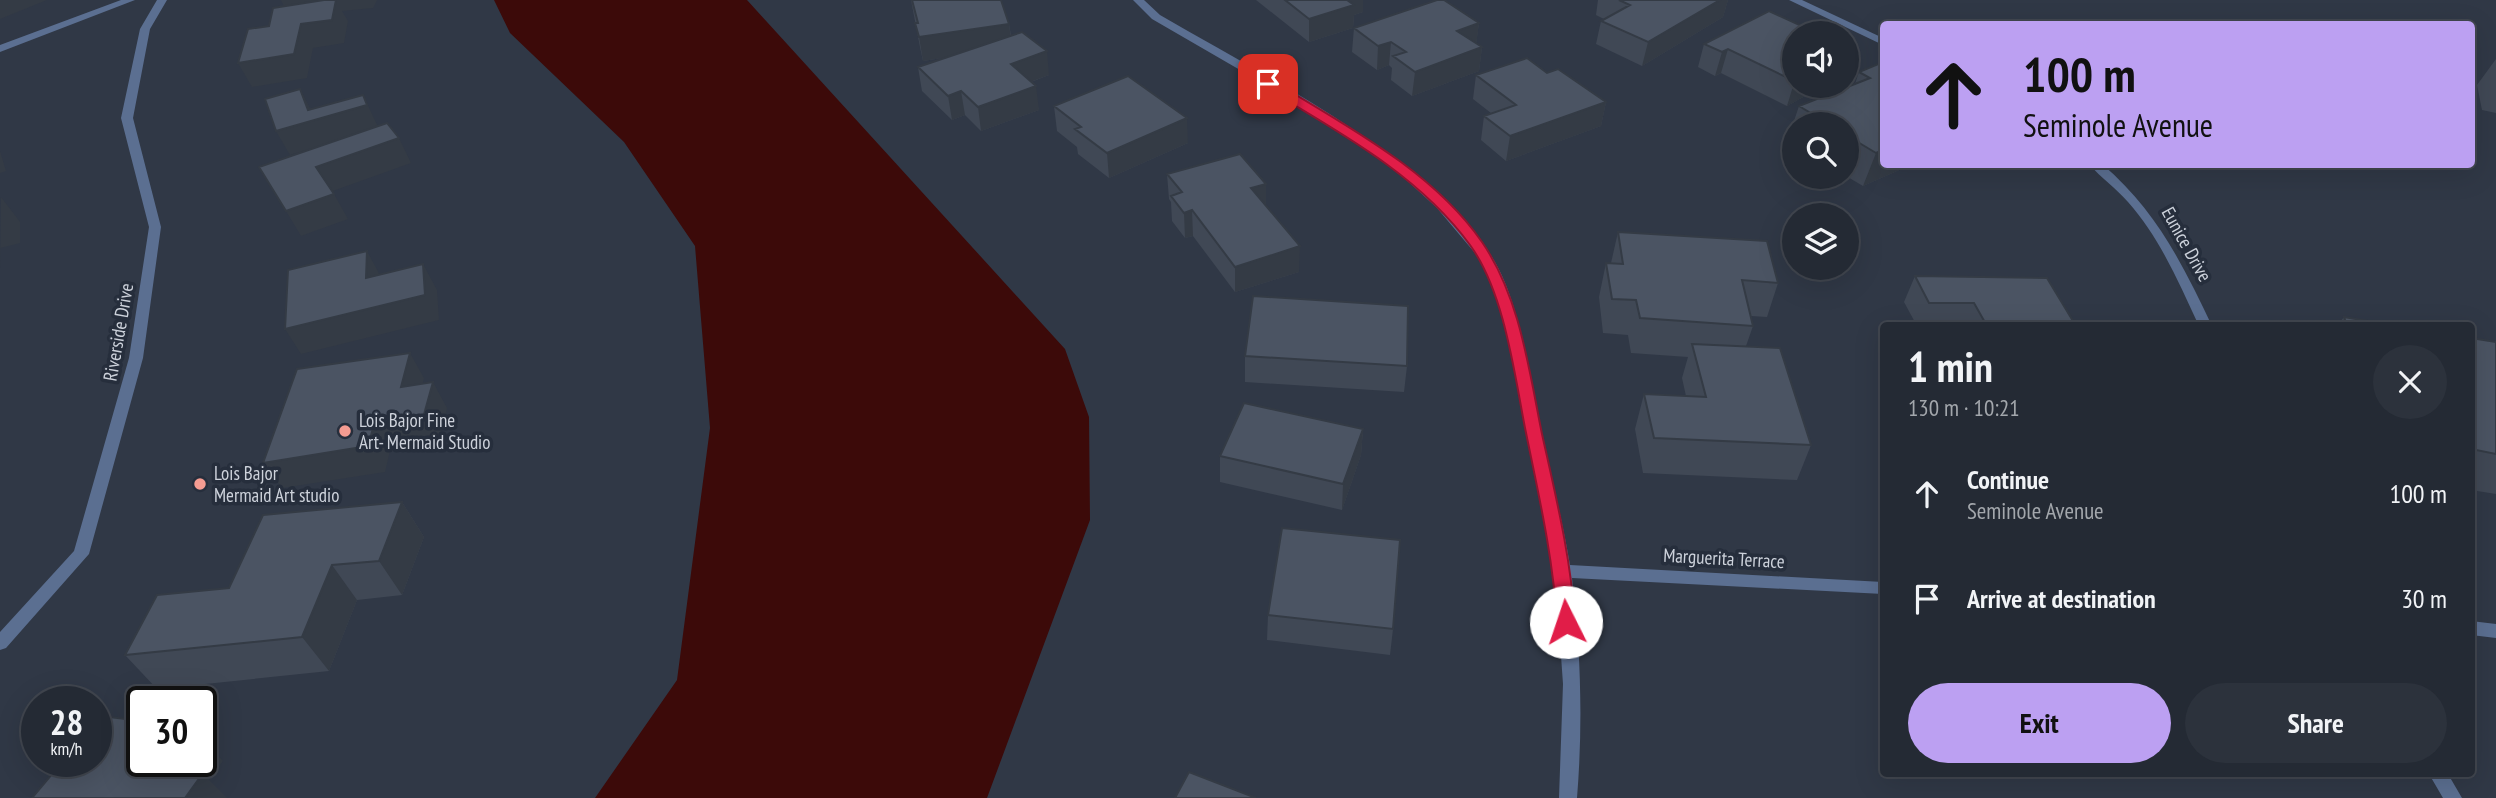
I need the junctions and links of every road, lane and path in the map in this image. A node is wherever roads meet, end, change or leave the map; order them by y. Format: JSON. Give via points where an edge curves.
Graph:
{"nodes":[{"id":1,"x":130,"y":0,"type":"edge"},
{"id":2,"x":162,"y":0,"type":"edge"},
{"id":3,"x":1138,"y":0,"type":"edge"},
{"id":4,"x":1794,"y":0,"type":"edge"},
{"id":5,"x":1880,"y":41,"type":"edge"},
{"id":6,"x":0,"y":49,"type":"edge"},
{"id":7,"x":2099,"y":168,"type":"edge"},
{"id":8,"x":2204,"y":322,"type":"edge"},
{"id":9,"x":1563,"y":571,"type":"junction"},
{"id":10,"x":1880,"y":588,"type":"edge"},
{"id":11,"x":2475,"y":628,"type":"edge"},
{"id":12,"x":2496,"y":631,"type":"edge"},
{"id":13,"x":0,"y":643,"type":"edge"},
{"id":14,"x":2440,"y":777,"type":"edge"},
{"id":15,"x":1568,"y":798,"type":"edge"},
{"id":16,"x":2453,"y":798,"type":"edge"}],
"edges":[{"from":1,"to":6,"type":"street"},
{"from":2,"to":13,"type":"street","name":"Riverside Drive","via":[[145,29],[127,118],[155,227],[136,358],[81,554]]},
{"from":3,"to":9,"type":"street","via":[[1156,17],[1369,145],[1426,189],[1476,243],[1504,301]]},
{"from":4,"to":5,"type":"street"},
{"from":7,"to":8,"type":"street","name":"Eunice Drive","via":[[2124,187],[2159,232]]},
{"from":9,"to":10,"type":"street","name":"Marguerita Terrace"},
{"from":9,"to":15,"type":"street","via":[[1573,724]]},
{"from":11,"to":12,"type":"street"},
{"from":14,"to":16,"type":"street"}]}
